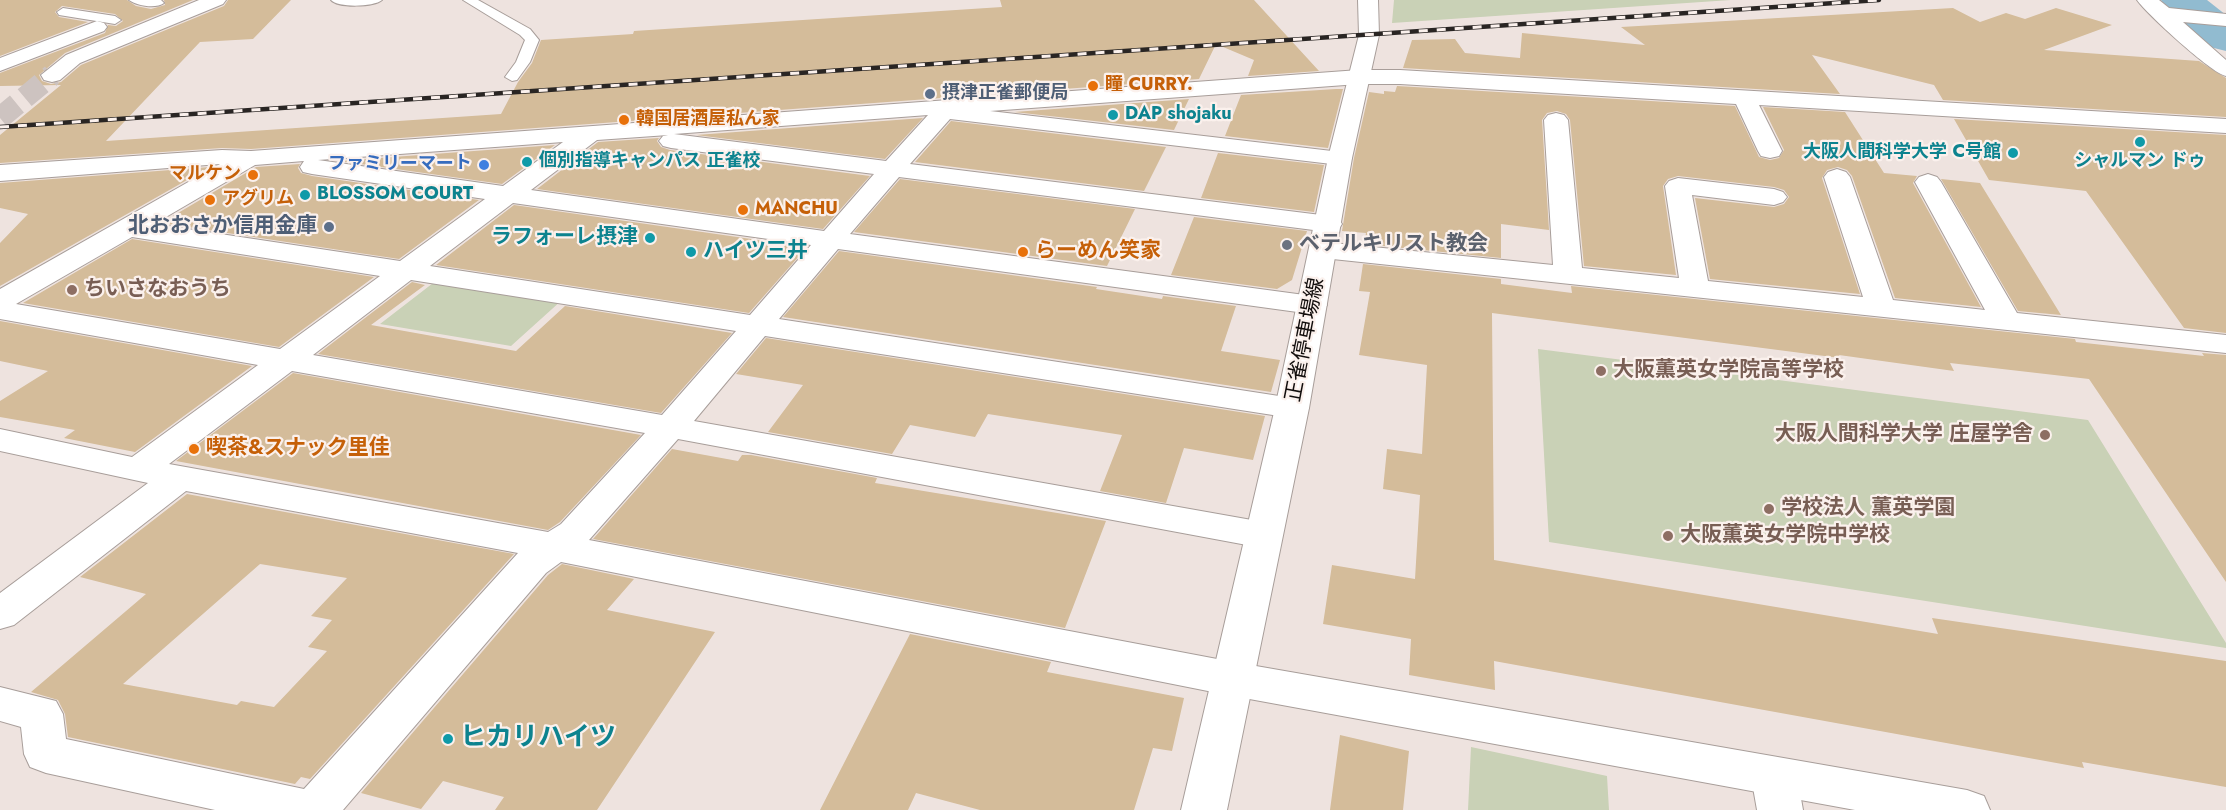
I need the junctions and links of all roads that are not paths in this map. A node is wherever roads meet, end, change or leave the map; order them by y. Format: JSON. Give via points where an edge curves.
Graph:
{"nodes":[{"id":1,"x":135,"y":0,"type":"edge"},
{"id":2,"x":216,"y":0,"type":"edge"},
{"id":3,"x":337,"y":0,"type":"edge"},
{"id":4,"x":375,"y":0,"type":"edge"},
{"id":5,"x":469,"y":0,"type":"edge"},
{"id":6,"x":1368,"y":0,"type":"edge"},
{"id":7,"x":2147,"y":0,"type":"edge"},
{"id":8,"x":2215,"y":0,"type":"edge"},
{"id":9,"x":162,"y":1,"type":"edge"},
{"id":10,"x":2226,"y":9,"type":"edge"},
{"id":11,"x":63,"y":12,"type":"dead end"},
{"id":12,"x":2173,"y":15,"type":"junction"},
{"id":13,"x":116,"y":20,"type":"junction"},
{"id":14,"x":2226,"y":20,"type":"edge"},
{"id":15,"x":0,"y":66,"type":"edge"},
{"id":16,"x":2226,"y":70,"type":"edge"},
{"id":17,"x":52,"y":75,"type":"tunnel mouth"},
{"id":18,"x":512,"y":77,"type":"dead end"},
{"id":19,"x":1359,"y":77,"type":"junction"},
{"id":20,"x":1744,"y":97,"type":"junction"},
{"id":21,"x":944,"y":106,"type":"junction"},
{"id":22,"x":1556,"y":120,"type":"dead end"},
{"id":23,"x":2198,"y":124,"type":"junction"},
{"id":24,"x":2226,"y":126,"type":"edge"},
{"id":25,"x":602,"y":131,"type":"junction"},
{"id":26,"x":2226,"y":150,"type":"edge"},
{"id":27,"x":1770,"y":151,"type":"dead end"},
{"id":28,"x":250,"y":158,"type":"junction"},
{"id":29,"x":1340,"y":158,"type":"junction"},
{"id":30,"x":0,"y":163,"type":"edge"},
{"id":31,"x":893,"y":168,"type":"junction"},
{"id":32,"x":0,"y":173,"type":"edge"},
{"id":33,"x":1837,"y":177,"type":"dead end"},
{"id":34,"x":1928,"y":182,"type":"dead end"},
{"id":35,"x":509,"y":195,"type":"junction"},
{"id":36,"x":1774,"y":197,"type":"dead end"},
{"id":37,"x":128,"y":228,"type":"junction"},
{"id":38,"x":1326,"y":237,"type":"junction"},
{"id":39,"x":831,"y":240,"type":"junction"},
{"id":40,"x":409,"y":270,"type":"junction"},
{"id":41,"x":1568,"y":276,"type":"junction"},
{"id":42,"x":1695,"y":289,"type":"junction"},
{"id":43,"x":0,"y":301,"type":"edge"},
{"id":44,"x":1312,"y":305,"type":"junction"},
{"id":45,"x":1881,"y":308,"type":"junction"},
{"id":46,"x":0,"y":310,"type":"edge"},
{"id":47,"x":2006,"y":321,"type":"junction"},
{"id":48,"x":758,"y":325,"type":"junction"},
{"id":49,"x":2226,"y":344,"type":"edge"},
{"id":50,"x":286,"y":361,"type":"junction"},
{"id":51,"x":1292,"y":408,"type":"junction"},
{"id":52,"x":670,"y":427,"type":"junction"},
{"id":53,"x":0,"y":440,"type":"edge"},
{"id":54,"x":138,"y":470,"type":"junction"},
{"id":55,"x":179,"y":478,"type":"junction"},
{"id":56,"x":1263,"y":535,"type":"junction"},
{"id":57,"x":555,"y":548,"type":"junction"},
{"id":58,"x":0,"y":614,"type":"edge"},
{"id":59,"x":1233,"y":679,"type":"junction"},
{"id":60,"x":0,"y":704,"type":"edge"},
{"id":61,"x":1777,"y":793,"type":"edge"},
{"id":62,"x":308,"y":810,"type":"edge"},
{"id":63,"x":314,"y":810,"type":"edge"},
{"id":64,"x":1204,"y":810,"type":"edge"},
{"id":65,"x":1967,"y":810,"type":"edge"}],
"edges":[{"from":1,"to":9,"type":"lane"},
{"from":2,"to":17,"type":"street","via":[[73,59]]},
{"from":3,"to":4,"type":"lane"},
{"from":5,"to":18,"type":"lane","via":[[525,32],[532,40]]},
{"from":6,"to":19,"type":"street","name":"正雀停車場線","via":[[1369,35]]},
{"from":7,"to":12,"type":"street"},
{"from":8,"to":10,"type":"street"},
{"from":9,"to":13,"type":"street"},
{"from":11,"to":13,"type":"lane"},
{"from":12,"to":14,"type":"street"},
{"from":12,"to":16,"type":"street","via":[[2212,60]]},
{"from":13,"to":15,"type":"street"},
{"from":19,"to":20,"type":"street"},
{"from":19,"to":21,"type":"street"},
{"from":19,"to":29,"type":"street","name":"正雀停車場線"},
{"from":20,"to":23,"type":"street"},
{"from":20,"to":27,"type":"street"},
{"from":21,"to":25,"type":"street"},
{"from":21,"to":29,"type":"street","via":[[957,114]]},
{"from":21,"to":31,"type":"street","via":[[942,114]]},
{"from":22,"to":41,"type":"street"},
{"from":23,"to":24,"type":"street"},
{"from":23,"to":26,"type":"street"},
{"from":25,"to":28,"type":"street"},
{"from":25,"to":31,"type":"street"},
{"from":25,"to":35,"type":"street"},
{"from":28,"to":30,"type":"street","via":[[229,147]]},
{"from":28,"to":32,"type":"street"},
{"from":28,"to":35,"type":"street"},
{"from":28,"to":37,"type":"street"},
{"from":29,"to":38,"type":"street","name":"正雀停車場線"},
{"from":31,"to":38,"type":"street"},
{"from":31,"to":39,"type":"street"},
{"from":33,"to":45,"type":"street"},
{"from":34,"to":47,"type":"street"},
{"from":35,"to":39,"type":"street"},
{"from":35,"to":40,"type":"street"},
{"from":36,"to":42,"type":"street","via":[[1678,186]]},
{"from":37,"to":40,"type":"street"},
{"from":37,"to":43,"type":"street"},
{"from":38,"to":41,"type":"street"},
{"from":38,"to":44,"type":"street","name":"正雀停車場線"},
{"from":39,"to":44,"type":"street"},
{"from":39,"to":48,"type":"street"},
{"from":40,"to":48,"type":"street"},
{"from":40,"to":50,"type":"street"},
{"from":41,"to":42,"type":"street"},
{"from":42,"to":45,"type":"street"},
{"from":44,"to":51,"type":"street","name":"正雀停車場線"},
{"from":45,"to":47,"type":"street"},
{"from":46,"to":50,"type":"street"},
{"from":47,"to":49,"type":"street"},
{"from":48,"to":51,"type":"street"},
{"from":48,"to":52,"type":"street"},
{"from":50,"to":52,"type":"street"},
{"from":50,"to":54,"type":"street"},
{"from":51,"to":56,"type":"street","name":"正雀停車場線"},
{"from":52,"to":56,"type":"street"},
{"from":52,"to":57,"type":"street","via":[[574,533]]},
{"from":53,"to":54,"type":"street"},
{"from":54,"to":55,"type":"street"},
{"from":55,"to":57,"type":"street"},
{"from":55,"to":58,"type":"street"},
{"from":56,"to":59,"type":"street","name":"正雀停車場線"},
{"from":57,"to":59,"type":"street"},
{"from":57,"to":63,"type":"street","via":[[532,563]]},
{"from":59,"to":61,"type":"street"},
{"from":59,"to":64,"type":"street","name":"正雀停車場線"},
{"from":60,"to":62,"type":"street","via":[[41,714],[46,754]]},
{"from":61,"to":65,"type":"street"}]}
